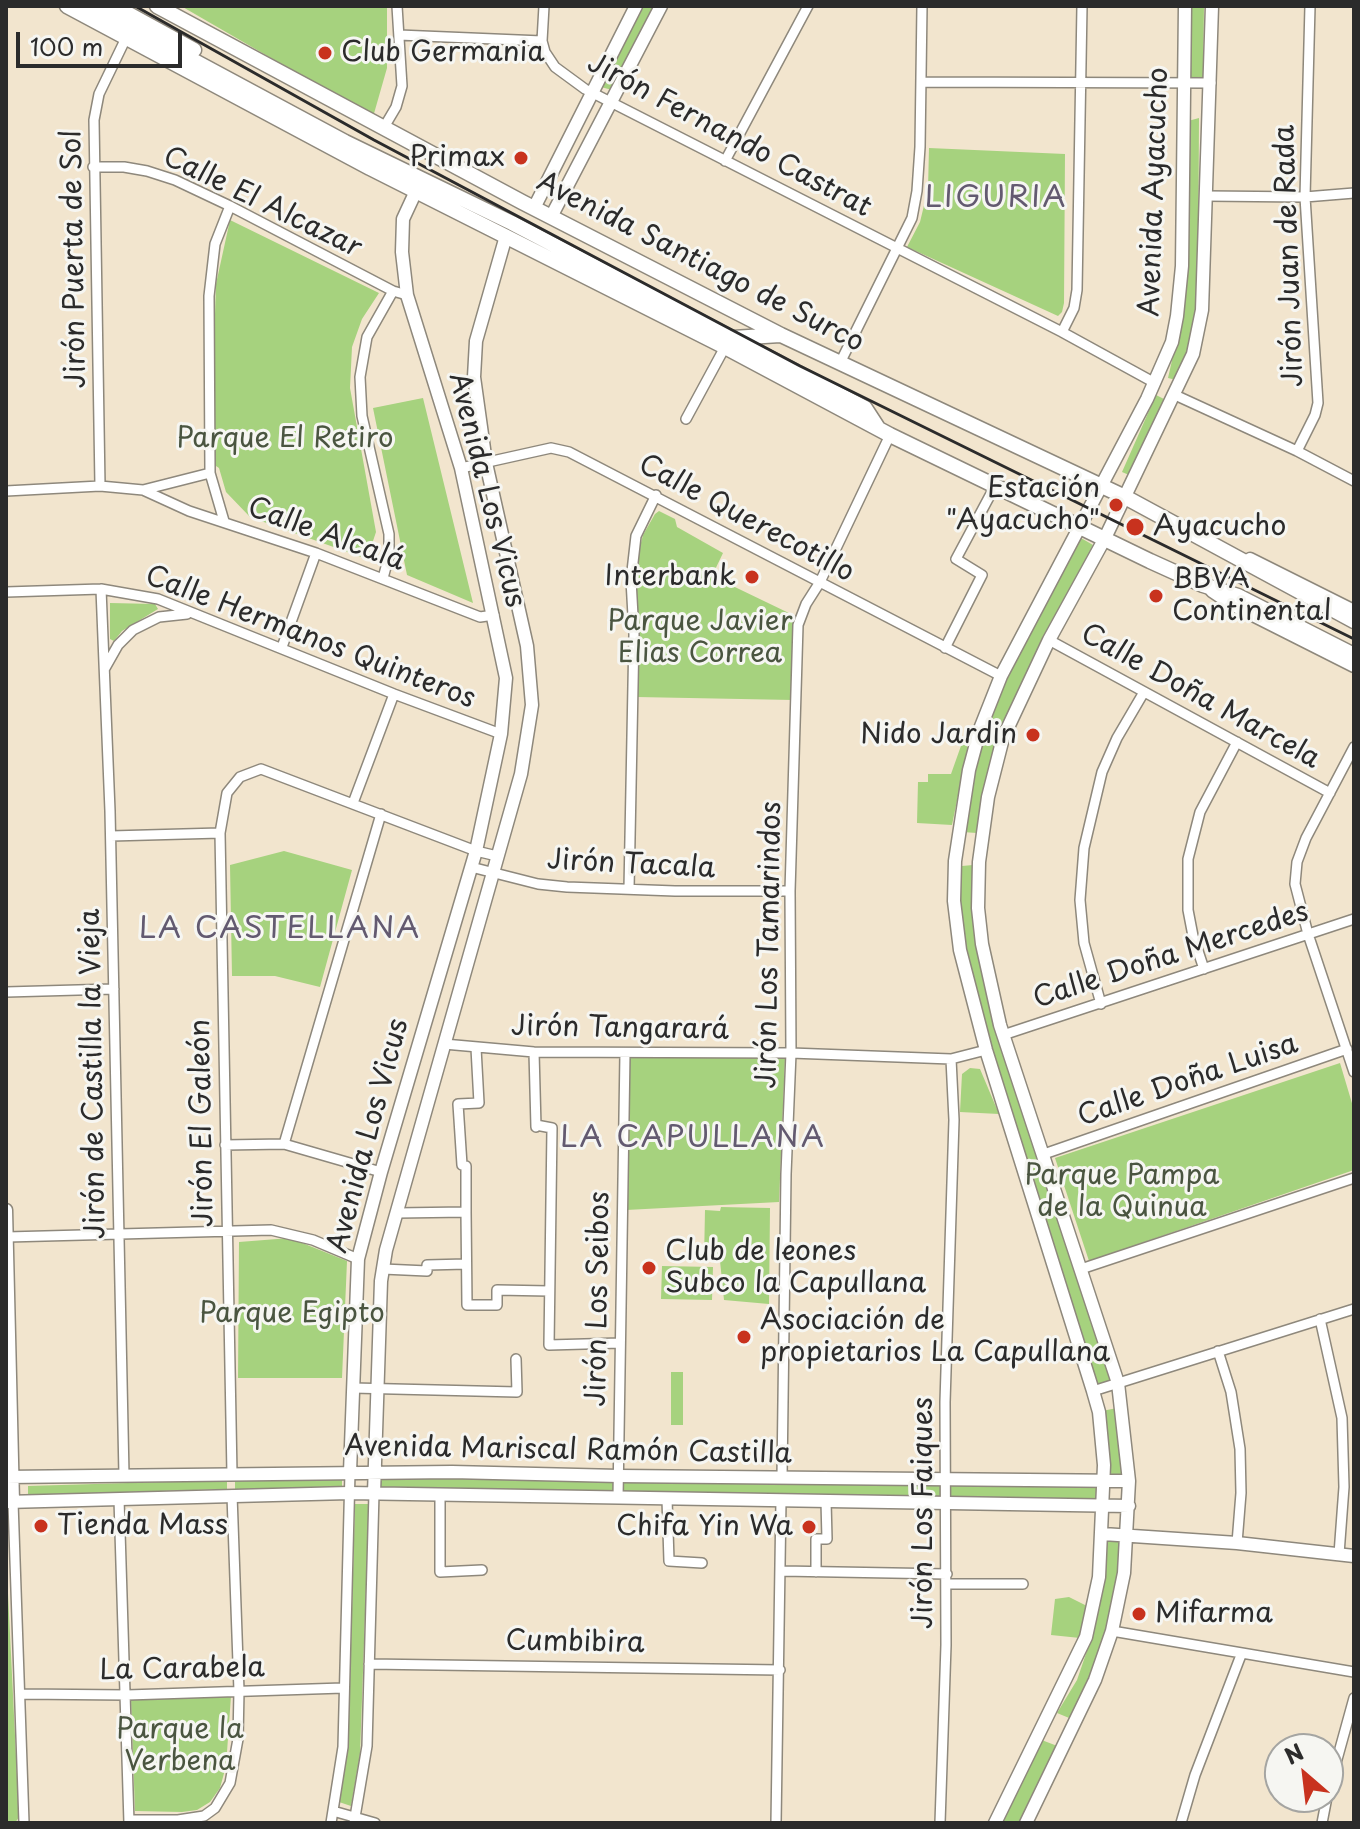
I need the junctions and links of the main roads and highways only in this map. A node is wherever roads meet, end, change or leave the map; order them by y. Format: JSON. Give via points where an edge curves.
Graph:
{"nodes":[{"id":1,"x":67,"y":6,"type":"edge"},
{"id":2,"x":92,"y":6,"type":"edge"},
{"id":3,"x":114,"y":6,"type":"edge"},
{"id":4,"x":157,"y":6,"type":"edge"},
{"id":5,"x":636,"y":6,"type":"edge"},
{"id":6,"x":661,"y":6,"type":"edge"},
{"id":7,"x":1185,"y":6,"type":"edge"},
{"id":8,"x":1212,"y":6,"type":"edge"},
{"id":9,"x":370,"y":160,"type":"junction"},
{"id":10,"x":553,"y":169,"type":"junction"},
{"id":11,"x":571,"y":179,"type":"junction"},
{"id":12,"x":416,"y":191,"type":"junction"},
{"id":13,"x":534,"y":208,"type":"junction"},
{"id":14,"x":551,"y":217,"type":"junction"},
{"id":15,"x":506,"y":236,"type":"junction"},
{"id":16,"x":781,"y":335,"type":"junction"},
{"id":17,"x":728,"y":343,"type":"junction"},
{"id":18,"x":1102,"y":486,"type":"junction"},
{"id":19,"x":1125,"y":497,"type":"junction"},
{"id":20,"x":1080,"y":526,"type":"junction"},
{"id":21,"x":1105,"y":538,"type":"junction"},
{"id":22,"x":1227,"y":551,"type":"junction"},
{"id":23,"x":1203,"y":585,"type":"junction"},
{"id":24,"x":1354,"y":611,"type":"edge"},
{"id":25,"x":1354,"y":621,"type":"edge"},
{"id":26,"x":1354,"y":655,"type":"edge"},
{"id":27,"x":1354,"y":666,"type":"edge"},
{"id":28,"x":957,"y":836,"type":"junction"},
{"id":29,"x":981,"y":838,"type":"junction"},
{"id":30,"x":955,"y":861,"type":"junction"},
{"id":31,"x":979,"y":862,"type":"junction"},
{"id":32,"x":6,"y":1210,"type":"edge"},
{"id":33,"x":7,"y":1237,"type":"edge"},
{"id":34,"x":1122,"y":1407,"type":"junction"},
{"id":35,"x":1099,"y":1412,"type":"junction"},
{"id":36,"x":350,"y":1472,"type":"junction"},
{"id":37,"x":375,"y":1472,"type":"junction"},
{"id":38,"x":9,"y":1477,"type":"edge"},
{"id":39,"x":1104,"y":1481,"type":"junction"},
{"id":40,"x":1129,"y":1481,"type":"junction"},
{"id":41,"x":374,"y":1493,"type":"junction"},
{"id":42,"x":10,"y":1502,"type":"edge"},
{"id":43,"x":1103,"y":1506,"type":"junction"},
{"id":44,"x":1129,"y":1506,"type":"junction"},
{"id":45,"x":1103,"y":1534,"type":"junction"},
{"id":46,"x":1128,"y":1536,"type":"junction"},
{"id":47,"x":1354,"y":1556,"type":"edge"},
{"id":48,"x":1050,"y":1714,"type":"junction"},
{"id":49,"x":1074,"y":1724,"type":"junction"},
{"id":50,"x":1039,"y":1736,"type":"junction"},
{"id":51,"x":1064,"y":1745,"type":"junction"},
{"id":52,"x":995,"y":1823,"type":"edge"},
{"id":53,"x":1026,"y":1823,"type":"edge"}],
"edges":[{"from":1,"to":9,"type":"main road","name":"Avenida Santiago de Surco"},
{"from":2,"to":9,"type":"main road"},
{"from":3,"to":9,"type":"main road","name":"Avenida Santiago de Surco","via":[[348,136]]},
{"from":4,"to":13,"type":"main road","name":"Avenida Santiago de Surco"},
{"from":5,"to":10,"type":"main road"},
{"from":6,"to":11,"type":"main road"},
{"from":7,"to":18,"type":"main road","name":"Avenida Ayacucho","via":[[1180,292],[1172,342]]},
{"from":8,"to":19,"type":"main road","name":"Avenida Ayacucho","via":[[1202,310],[1193,354]]},
{"from":9,"to":12,"type":"main road","name":"Avenida Santiago de Surco"},
{"from":9,"to":17,"type":"main road","name":"Avenida Santiago de Surco","via":[[512,223]]},
{"from":10,"to":11,"type":"main road"},
{"from":10,"to":13,"type":"main road"},
{"from":11,"to":14,"type":"main road"},
{"from":12,"to":15,"type":"main road","name":"Avenida Santiago de Surco"},
{"from":12,"to":36,"type":"main road","name":"Avenida Los Vicus","via":[[403,219],[407,295],[461,468],[506,678],[501,734],[476,851],[358,1259]]},
{"from":13,"to":14,"type":"main road","name":"Avenida Santiago de Surco"},
{"from":14,"to":16,"type":"main road","name":"Avenida Santiago de Surco"},
{"from":15,"to":17,"type":"main road","name":"Avenida Santiago de Surco"},
{"from":15,"to":37,"type":"main road","name":"Avenida Los Vicus","via":[[476,341],[474,377],[486,463],[527,646],[532,705],[521,774],[383,1269]]},
{"from":16,"to":17,"type":"main road"},
{"from":16,"to":18,"type":"main road","name":"Avenida Santiago de Surco"},
{"from":17,"to":20,"type":"main road","name":"Avenida Santiago de Surco","via":[[885,432]]},
{"from":18,"to":19,"type":"main road","name":"Avenida Santiago de Surco"},
{"from":18,"to":20,"type":"main road","name":"Avenida Ayacucho"},
{"from":19,"to":21,"type":"main road","name":"Avenida Ayacucho"},
{"from":19,"to":22,"type":"main road","name":"Avenida Santiago de Surco"},
{"from":20,"to":21,"type":"main road","name":"Avenida Santiago de Surco"},
{"from":20,"to":28,"type":"main road","name":"Avenida Ayacucho","via":[[1001,676],[980,729]]},
{"from":21,"to":23,"type":"main road","name":"Avenida Santiago de Surco"},
{"from":21,"to":29,"type":"main road","name":"Avenida Ayacucho","via":[[1003,738]]},
{"from":22,"to":24,"type":"main road","name":"Avenida Santiago de Surco","via":[[1264,564]]},
{"from":22,"to":25,"type":"main road","name":"Avenida Santiago de Surco"},
{"from":23,"to":26,"type":"main road","name":"Avenida Santiago de Surco","via":[[1238,596]]},
{"from":23,"to":27,"type":"main road","name":"Avenida Santiago de Surco"},
{"from":28,"to":29,"type":"main road"},
{"from":28,"to":30,"type":"main road","name":"Avenida Ayacucho"},
{"from":29,"to":31,"type":"main road","name":"Avenida Ayacucho"},
{"from":30,"to":31,"type":"main road"},
{"from":30,"to":35,"type":"main road","name":"Avenida Ayacucho","via":[[960,950],[986,1050]]},
{"from":31,"to":34,"type":"main road","name":"Avenida Ayacucho","via":[[982,944],[1003,1035]]},
{"from":32,"to":33,"type":"main road"},
{"from":33,"to":38,"type":"main road"},
{"from":34,"to":35,"type":"main road"},
{"from":34,"to":40,"type":"main road","name":"Avenida Ayacucho"},
{"from":35,"to":39,"type":"main road","name":"Avenida Ayacucho"},
{"from":36,"to":37,"type":"main road","name":"Avenida Mariscal Ramón Castilla"},
{"from":36,"to":38,"type":"main road","name":"Avenida Mariscal Ramón Castilla"},
{"from":37,"to":39,"type":"main road","name":"Avenida Mariscal Ramón Castilla"},
{"from":37,"to":41,"type":"main road","name":"Avenida Los Vicus"},
{"from":38,"to":42,"type":"main road"},
{"from":39,"to":40,"type":"main road","name":"Avenida Mariscal Ramón Castilla"},
{"from":39,"to":43,"type":"main road","name":"Avenida Ayacucho"},
{"from":40,"to":44,"type":"main road","name":"Avenida Ayacucho"},
{"from":41,"to":42,"type":"main road","name":"Avenida Mariscal Ramón Castilla"},
{"from":41,"to":43,"type":"main road","name":"Avenida Mariscal Ramón Castilla"},
{"from":43,"to":44,"type":"main road","name":"Avenida Mariscal Ramón Castilla"},
{"from":43,"to":45,"type":"main road","name":"Avenida Ayacucho"},
{"from":44,"to":46,"type":"main road","name":"Avenida Ayacucho"},
{"from":45,"to":46,"type":"main road"},
{"from":45,"to":48,"type":"main road","name":"Avenida Ayacucho","via":[[1086,1637]]},
{"from":46,"to":47,"type":"main road"},
{"from":46,"to":49,"type":"main road","name":"Avenida Ayacucho","via":[[1112,1631]]},
{"from":48,"to":49,"type":"main road"},
{"from":48,"to":50,"type":"main road","name":"Avenida Ayacucho"},
{"from":49,"to":51,"type":"main road","name":"Avenida Ayacucho"},
{"from":50,"to":51,"type":"main road"},
{"from":50,"to":52,"type":"main road","name":"Avenida Ayacucho"},
{"from":51,"to":53,"type":"main road","name":"Avenida Ayacucho"}]}
